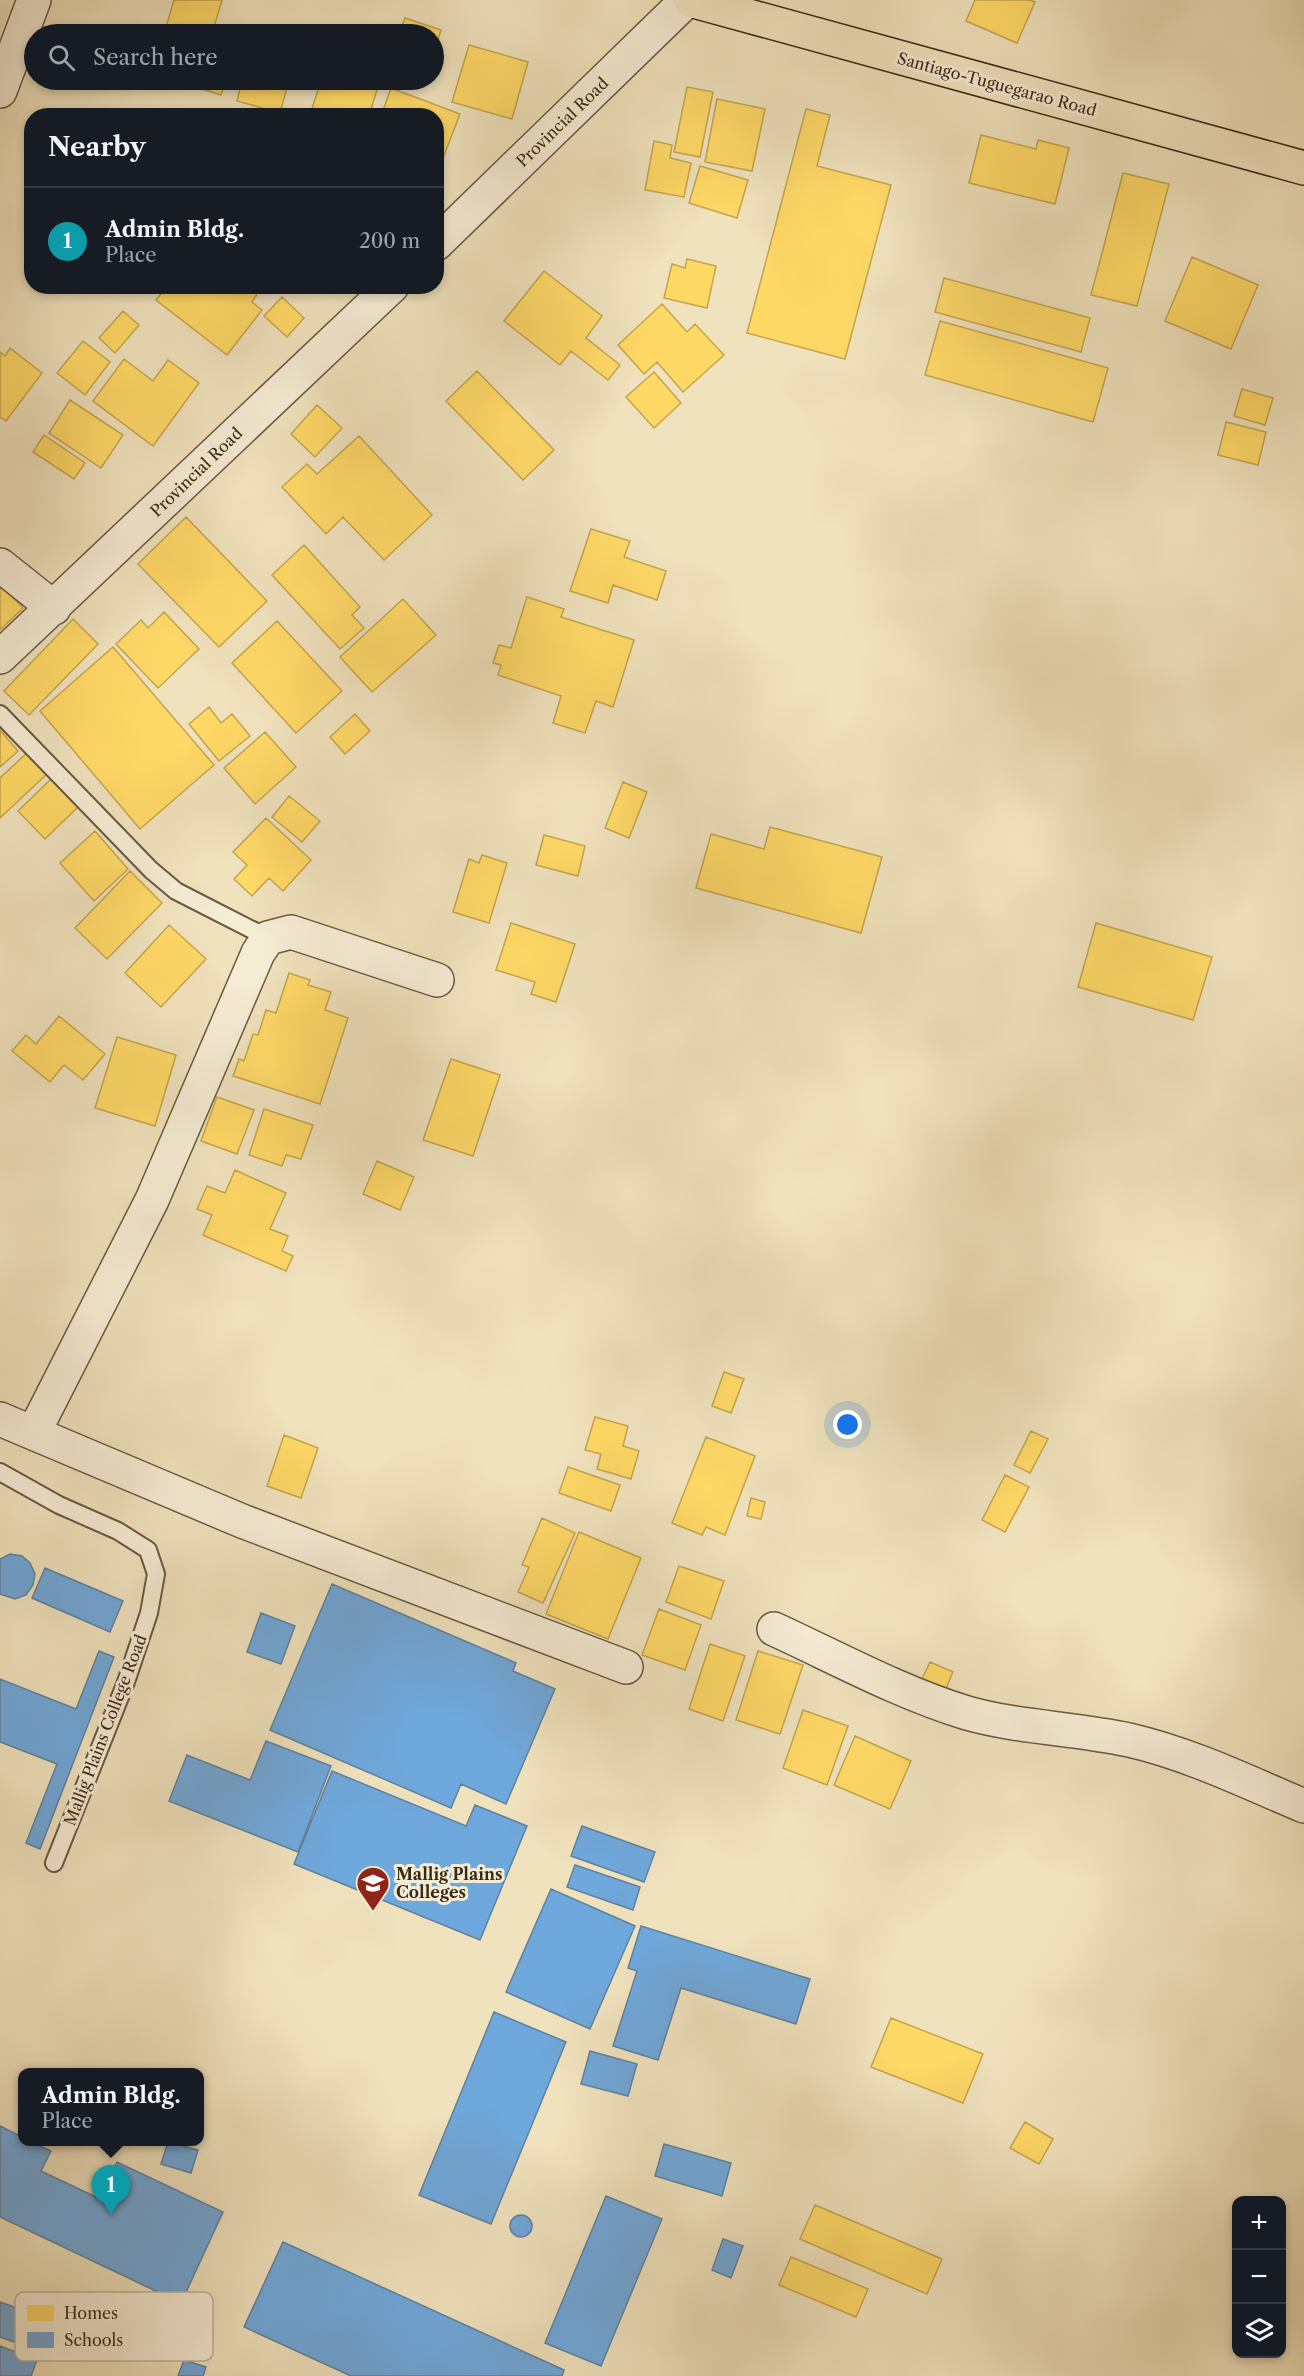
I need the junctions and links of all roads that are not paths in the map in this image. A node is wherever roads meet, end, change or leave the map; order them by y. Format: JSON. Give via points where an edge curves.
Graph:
{"nodes":[{"id":1,"x":34,"y":0,"type":"edge"},
{"id":2,"x":688,"y":0,"type":"edge"},
{"id":3,"x":25,"y":24,"type":"edge"},
{"id":4,"x":24,"y":27,"type":"edge"},
{"id":5,"x":0,"y":91,"type":"edge"},
{"id":6,"x":1304,"y":168,"type":"edge"},
{"id":7,"x":444,"y":236,"type":"edge"},
{"id":8,"x":384,"y":294,"type":"edge"},
{"id":9,"x":0,"y":566,"type":"edge"},
{"id":10,"x":54,"y":608,"type":"junction"},
{"id":11,"x":0,"y":657,"type":"edge"},
{"id":12,"x":0,"y":714,"type":"edge"},
{"id":13,"x":268,"y":938,"type":"junction"},
{"id":14,"x":437,"y":980,"type":"dead end"},
{"id":15,"x":0,"y":1419,"type":"edge"},
{"id":16,"x":34,"y":1432,"type":"junction"},
{"id":17,"x":0,"y":1472,"type":"edge"},
{"id":18,"x":774,"y":1629,"type":"dead end"},
{"id":19,"x":626,"y":1667,"type":"dead end"},
{"id":20,"x":1304,"y":1806,"type":"edge"},
{"id":21,"x":54,"y":1863,"type":"dead end"}],
"edges":[{"from":1,"to":3,"type":"street"},
{"from":2,"to":6,"type":"highway","name":"Santiago-Tuguegarao Road"},
{"from":2,"to":7,"type":"street","name":"Provincial Road"},
{"from":4,"to":5,"type":"street"},
{"from":8,"to":10,"type":"street","name":"Provincial Road"},
{"from":9,"to":10,"type":"street"},
{"from":10,"to":11,"type":"street","name":"Provincial Road"},
{"from":12,"to":13,"type":"lane","via":[[176,891]]},
{"from":13,"to":14,"type":"street","via":[[291,932]]},
{"from":13,"to":16,"type":"street","via":[[258,953],[152,1200]]},
{"from":15,"to":16,"type":"street"},
{"from":16,"to":19,"type":"street","via":[[242,1521]]},
{"from":17,"to":21,"type":"lane","name":"Mallig Plains College Road","via":[[148,1550],[156,1574],[149,1613],[126,1682]]},
{"from":18,"to":20,"type":"street","via":[[904,1689],[965,1712],[1002,1722],[1130,1740],[1197,1761]]}]}
